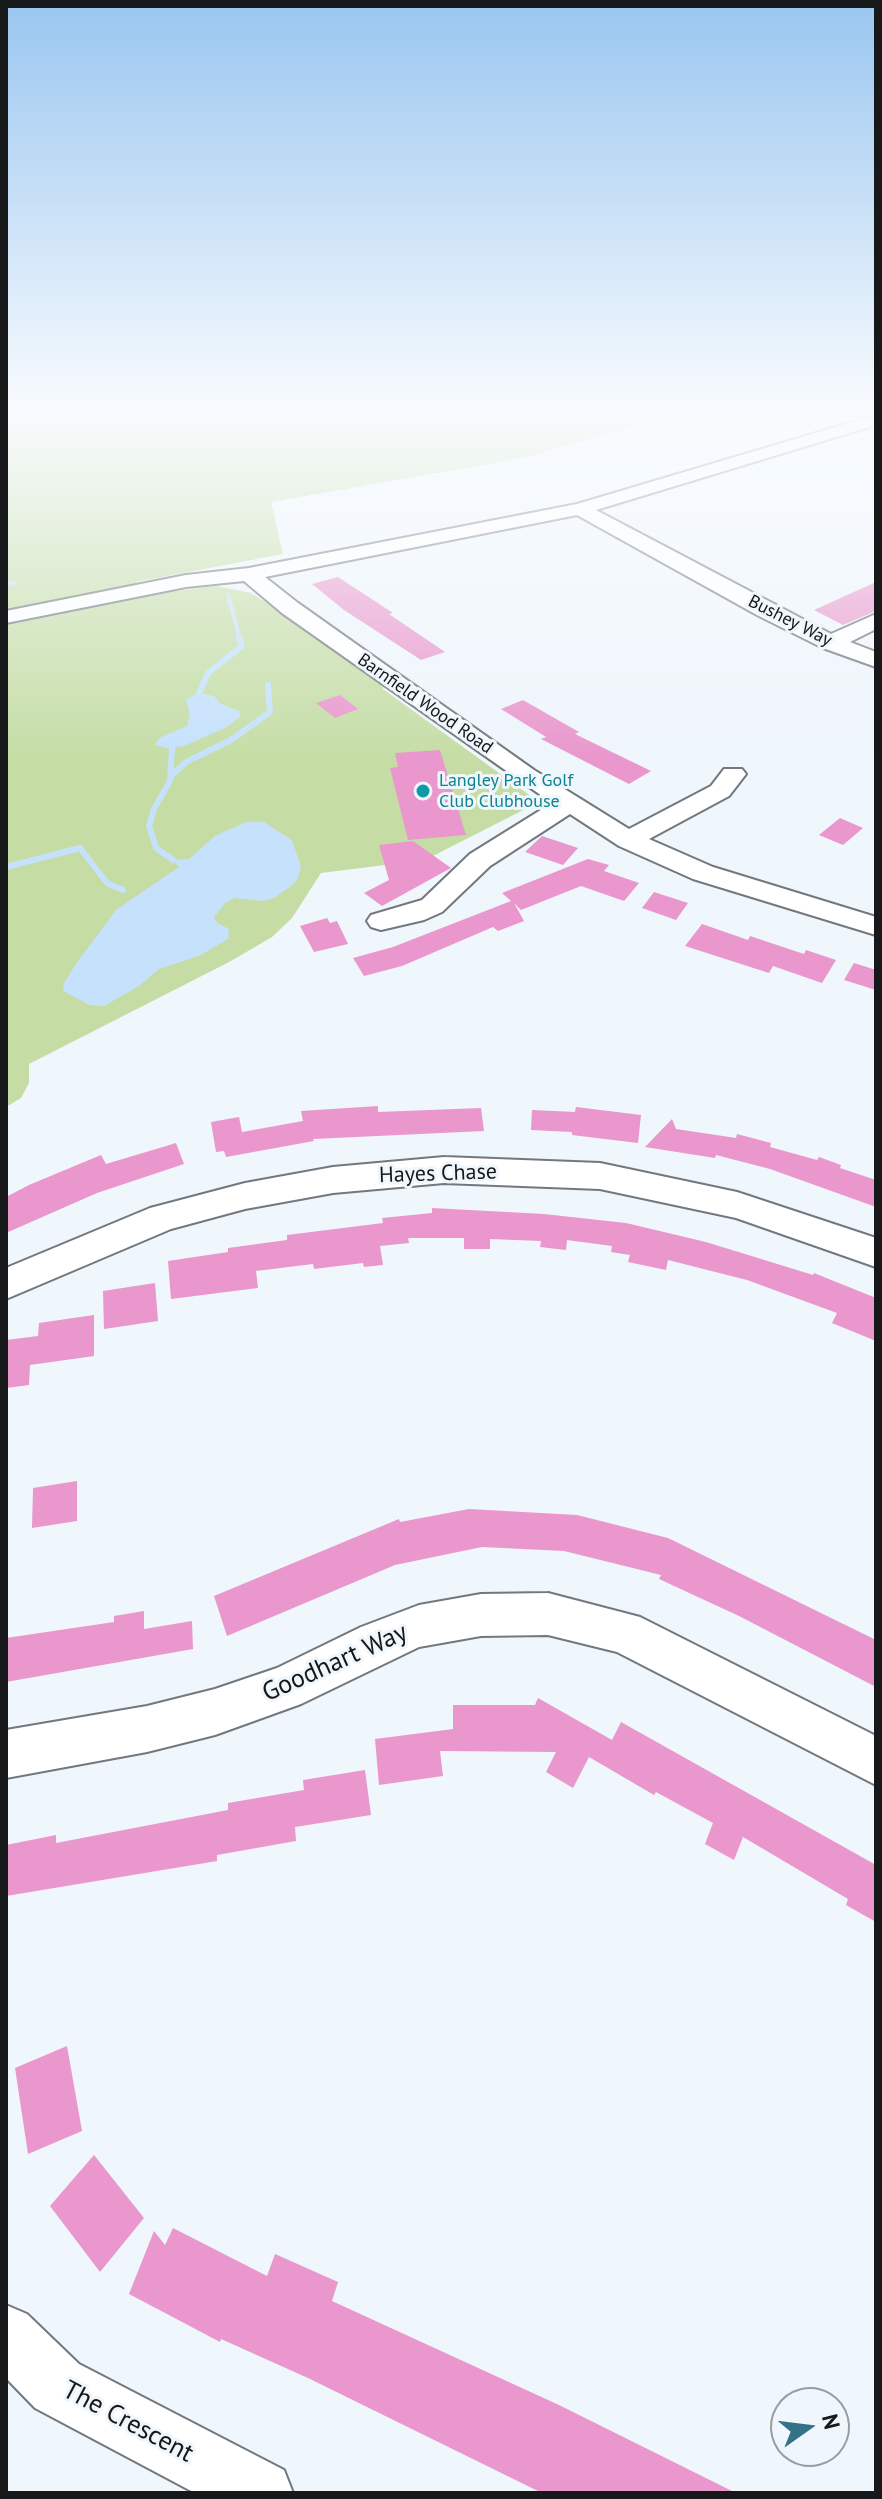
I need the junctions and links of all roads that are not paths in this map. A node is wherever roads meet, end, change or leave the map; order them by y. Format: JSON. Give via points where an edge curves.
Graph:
{"nodes":[{"id":1,"x":485,"y":527,"type":"edge"},
{"id":2,"x":613,"y":527,"type":"edge"},
{"id":3,"x":249,"y":574,"type":"junction"},
{"id":4,"x":6,"y":617,"type":"edge"},
{"id":5,"x":876,"y":621,"type":"edge"},
{"id":6,"x":831,"y":643,"type":"junction"},
{"id":7,"x":876,"y":660,"type":"edge"},
{"id":8,"x":733,"y":774,"type":"dead end"},
{"id":9,"x":568,"y":804,"type":"junction"},
{"id":10,"x":628,"y":840,"type":"junction"},
{"id":11,"x":381,"y":921,"type":"dead end"},
{"id":12,"x":876,"y":926,"type":"edge"},
{"id":13,"x":876,"y":1253,"type":"edge"},
{"id":14,"x":6,"y":1284,"type":"edge"},
{"id":15,"x":6,"y":1754,"type":"edge"},
{"id":16,"x":876,"y":1761,"type":"edge"},
{"id":17,"x":6,"y":2335,"type":"edge"},
{"id":18,"x":261,"y":2493,"type":"edge"}],
"edges":[{"from":1,"to":3,"type":"street"},
{"from":2,"to":6,"type":"street","name":"Bushey Way"},
{"from":3,"to":4,"type":"street","via":[[186,581]]},
{"from":3,"to":9,"type":"street","name":"Barnfield Wood Road"},
{"from":5,"to":6,"type":"street"},
{"from":6,"to":7,"type":"street","name":"Bushey Way"},
{"from":8,"to":10,"type":"street","via":[[720,791]]},
{"from":9,"to":10,"type":"street","name":"Barnfield Wood Road"},
{"from":9,"to":11,"type":"street","via":[[493,851],[432,906]]},
{"from":10,"to":12,"type":"street","name":"Barnfield Wood Road","via":[[703,873]]},
{"from":13,"to":14,"type":"street","name":"Hayes Chase","via":[[737,1205],[600,1176],[444,1170],[333,1180],[162,1218]]},
{"from":15,"to":16,"type":"street","name":"Goodhart Way","via":[[215,1712],[285,1688],[419,1626],[481,1615],[548,1614],[624,1632]]},
{"from":17,"to":18,"type":"street","name":"The Crescent","via":[[57,2386]]}]}
